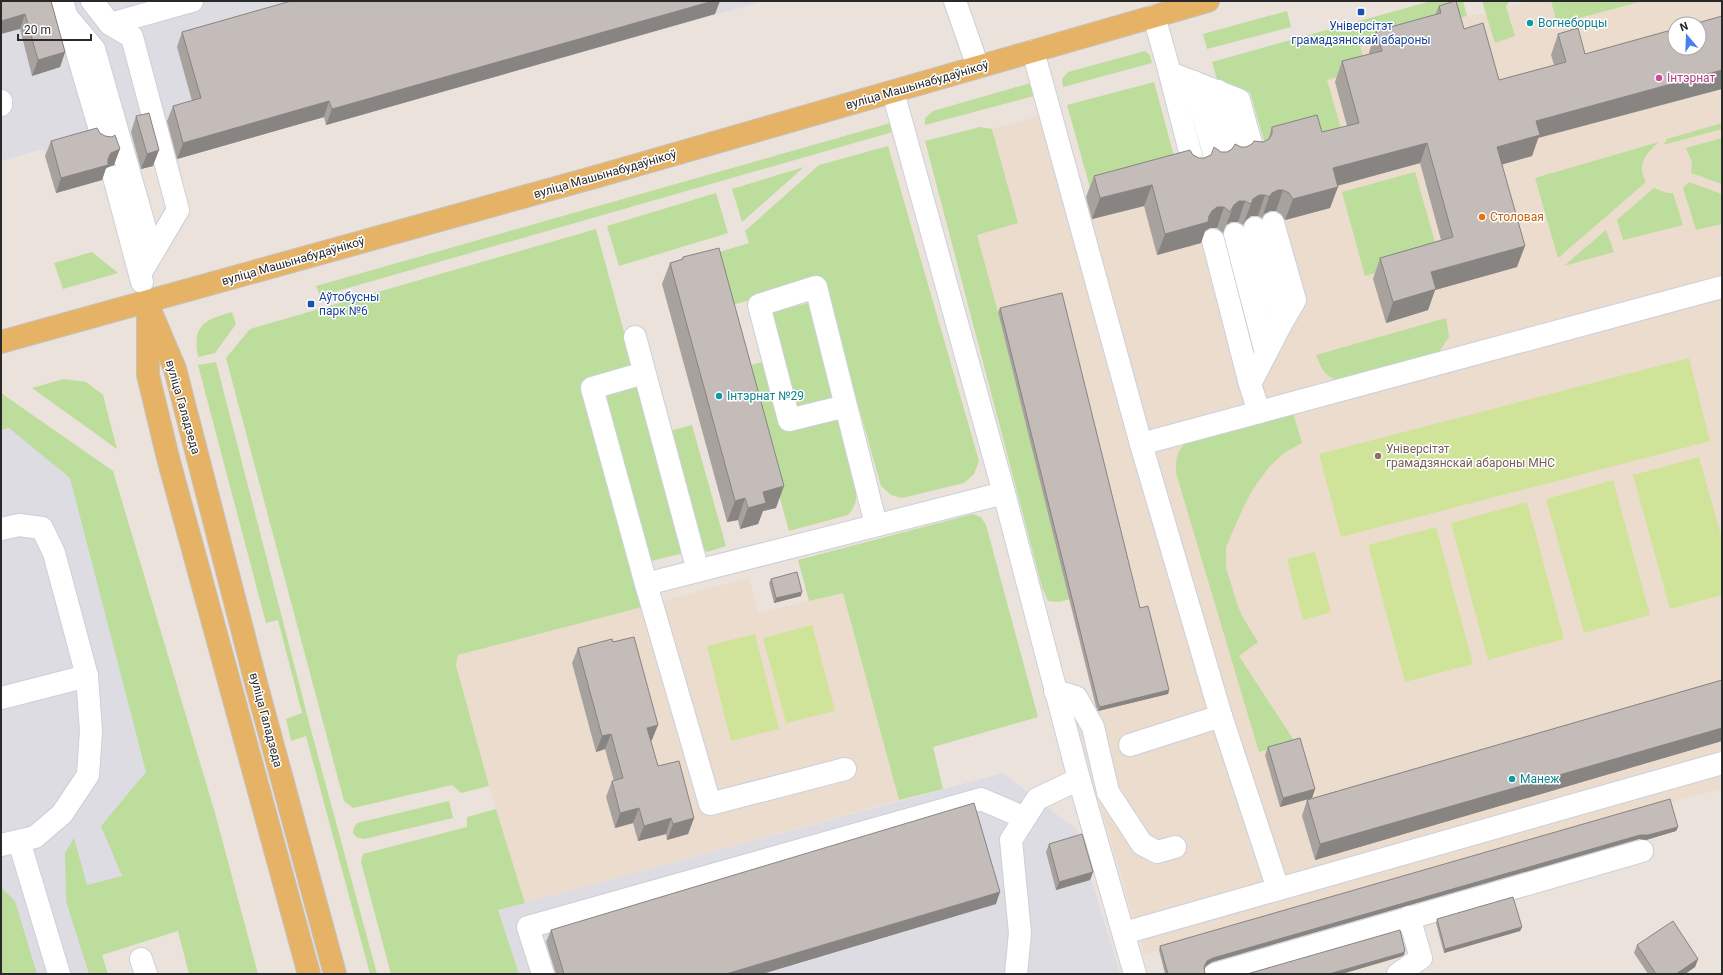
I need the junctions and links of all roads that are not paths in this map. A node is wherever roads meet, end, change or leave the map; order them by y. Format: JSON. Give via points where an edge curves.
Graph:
{"nodes":[{"id":1,"x":92,"y":1,"type":"edge"},
{"id":2,"x":192,"y":1,"type":"edge"},
{"id":3,"x":955,"y":1,"type":"edge"},
{"id":4,"x":1208,"y":1,"type":"edge"},
{"id":5,"x":65,"y":9,"type":"edge"},
{"id":6,"x":1154,"y":16,"type":"junction"},
{"id":7,"x":110,"y":24,"type":"junction"},
{"id":8,"x":1033,"y":51,"type":"junction"},
{"id":9,"x":978,"y":67,"type":"junction"},
{"id":10,"x":1170,"y":73,"type":"junction"},
{"id":11,"x":1194,"y":82,"type":"junction"},
{"id":12,"x":893,"y":92,"type":"junction"},
{"id":13,"x":1,"y":101,"type":"edge"},
{"id":14,"x":1,"y":105,"type":"edge"},
{"id":15,"x":104,"y":140,"type":"edge"},
{"id":16,"x":1194,"y":167,"type":"edge"},
{"id":17,"x":114,"y":177,"type":"dead end"},
{"id":18,"x":1264,"y":226,"type":"edge"},
{"id":19,"x":1234,"y":234,"type":"edge"},
{"id":20,"x":1213,"y":240,"type":"edge"},
{"id":21,"x":152,"y":253,"type":"junction"},
{"id":22,"x":140,"y":274,"type":"junction"},
{"id":23,"x":1722,"y":287,"type":"edge"},
{"id":24,"x":147,"y":302,"type":"junction"},
{"id":25,"x":635,"y":337,"type":"dead end"},
{"id":26,"x":1,"y":342,"type":"edge"},
{"id":27,"x":1266,"y":353,"type":"junction"},
{"id":28,"x":644,"y":373,"type":"junction"},
{"id":29,"x":1250,"y":384,"type":"junction"},
{"id":30,"x":846,"y":406,"type":"junction"},
{"id":31,"x":1259,"y":412,"type":"junction"},
{"id":32,"x":1141,"y":444,"type":"junction"},
{"id":33,"x":1004,"y":493,"type":"junction"},
{"id":34,"x":876,"y":525,"type":"junction"},
{"id":35,"x":1,"y":529,"type":"edge"},
{"id":36,"x":698,"y":570,"type":"junction"},
{"id":37,"x":646,"y":584,"type":"junction"},
{"id":38,"x":87,"y":676,"type":"junction"},
{"id":39,"x":1055,"y":691,"type":"junction"},
{"id":40,"x":1,"y":698,"type":"edge"},
{"id":41,"x":1221,"y":716,"type":"junction"},
{"id":42,"x":1130,"y":745,"type":"dead end"},
{"id":43,"x":1722,"y":762,"type":"edge"},
{"id":44,"x":845,"y":769,"type":"dead end"},
{"id":45,"x":1078,"y":779,"type":"junction"},
{"id":46,"x":1025,"y":818,"type":"junction"},
{"id":47,"x":10,"y":843,"type":"edge"},
{"id":48,"x":1174,"y":847,"type":"dead end"},
{"id":49,"x":1642,"y":851,"type":"dead end"},
{"id":50,"x":1278,"y":889,"type":"junction"},
{"id":51,"x":1409,"y":918,"type":"junction"},
{"id":52,"x":1124,"y":933,"type":"junction"},
{"id":53,"x":59,"y":974,"type":"edge"},
{"id":54,"x":308,"y":974,"type":"edge"},
{"id":55,"x":335,"y":974,"type":"edge"},
{"id":56,"x":543,"y":974,"type":"edge"},
{"id":57,"x":1016,"y":974,"type":"edge"},
{"id":58,"x":1135,"y":974,"type":"edge"},
{"id":59,"x":1215,"y":974,"type":"edge"},
{"id":60,"x":1398,"y":974,"type":"edge"}],
"edges":[{"from":1,"to":7,"type":"lane"},
{"from":2,"to":7,"type":"lane"},
{"from":3,"to":9,"type":"lane"},
{"from":4,"to":6,"type":"main road","name":"вуліца Машынабудаўнікоў"},
{"from":5,"to":15,"type":"lane"},
{"from":5,"to":21,"type":"lane","via":[[94,49]]},
{"from":6,"to":8,"type":"main road","name":"вуліца Машынабудаўнікоў"},
{"from":6,"to":10,"type":"lane"},
{"from":7,"to":21,"type":"lane","via":[[132,37],[178,210]]},
{"from":8,"to":9,"type":"main road","name":"вуліца Машынабудаўнікоў"},
{"from":8,"to":32,"type":"lane"},
{"from":9,"to":12,"type":"main road","name":"вуліца Машынабудаўнікоў"},
{"from":10,"to":11,"type":"lane"},
{"from":10,"to":16,"type":"lane"},
{"from":11,"to":11,"type":"lane","via":[[1235,156],[1239,100]]},
{"from":12,"to":24,"type":"main road","name":"вуліца Машынабудаўнікоў"},
{"from":12,"to":33,"type":"lane"},
{"from":13,"to":14,"type":"lane"},
{"from":17,"to":22,"type":"lane"},
{"from":18,"to":27,"type":"lane","via":[[1281,324]]},
{"from":19,"to":27,"type":"lane"},
{"from":20,"to":29,"type":"lane"},
{"from":21,"to":22,"type":"lane"},
{"from":22,"to":24,"type":"lane"},
{"from":23,"to":31,"type":"lane"},
{"from":24,"to":26,"type":"main road","name":"вуліца Машынабудаўнікоў"},
{"from":24,"to":54,"type":"main road","name":"вуліца Галадзеда","via":[[148,375],[168,458]]},
{"from":24,"to":55,"type":"main road","name":"вуліца Галадзеда","via":[[174,369]]},
{"from":25,"to":28,"type":"lane"},
{"from":27,"to":29,"type":"lane"},
{"from":28,"to":36,"type":"lane"},
{"from":28,"to":37,"type":"lane","via":[[592,388]]},
{"from":29,"to":31,"type":"lane"},
{"from":30,"to":30,"type":"lane","via":[[816,287],[759,305],[789,420]]},
{"from":30,"to":34,"type":"lane"},
{"from":31,"to":32,"type":"lane"},
{"from":32,"to":41,"type":"lane"},
{"from":33,"to":34,"type":"lane"},
{"from":33,"to":39,"type":"lane"},
{"from":34,"to":36,"type":"lane"},
{"from":35,"to":38,"type":"lane","via":[[19,525],[42,528],[54,553]]},
{"from":36,"to":37,"type":"lane"},
{"from":37,"to":44,"type":"lane","via":[[710,804]]},
{"from":38,"to":40,"type":"lane"},
{"from":38,"to":47,"type":"lane","via":[[91,730],[88,775],[62,814],[35,837]]},
{"from":39,"to":45,"type":"lane"},
{"from":39,"to":48,"type":"lane","via":[[1076,697],[1093,727],[1108,792],[1142,844],[1157,852]]},
{"from":41,"to":42,"type":"lane"},
{"from":41,"to":50,"type":"lane"},
{"from":43,"to":50,"type":"lane"},
{"from":45,"to":46,"type":"lane","via":[[1038,800]]},
{"from":45,"to":52,"type":"lane"},
{"from":46,"to":56,"type":"lane","via":[[981,799],[528,927]]},
{"from":46,"to":57,"type":"lane","via":[[1011,840],[1020,933]]},
{"from":47,"to":53,"type":"lane"},
{"from":49,"to":51,"type":"lane"},
{"from":50,"to":52,"type":"lane"},
{"from":51,"to":59,"type":"lane"},
{"from":51,"to":60,"type":"lane","via":[[1421,958]]},
{"from":52,"to":58,"type":"lane"}]}
